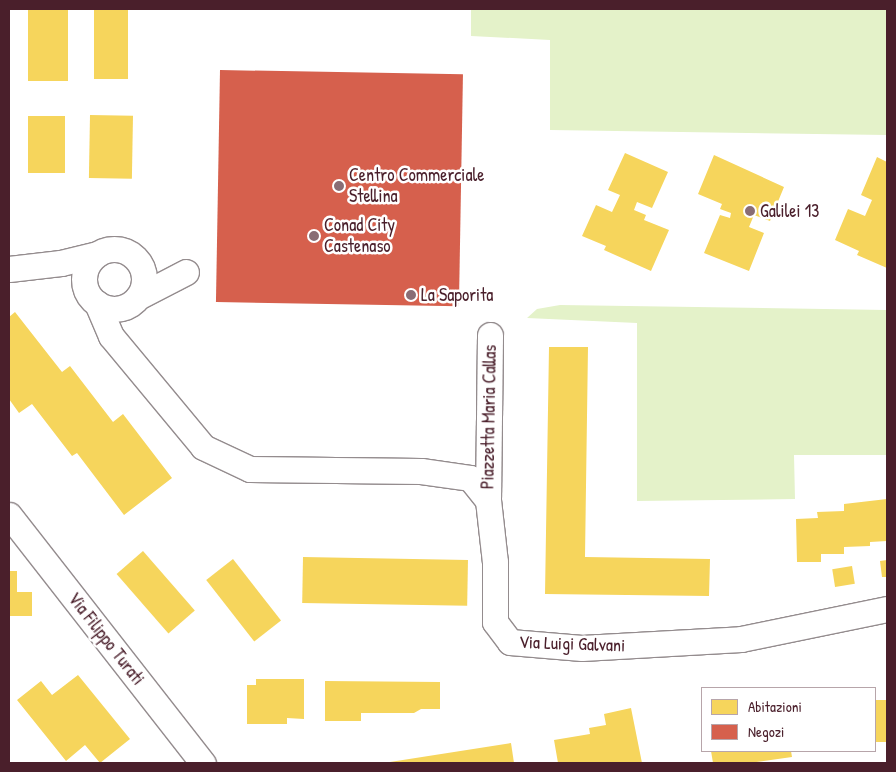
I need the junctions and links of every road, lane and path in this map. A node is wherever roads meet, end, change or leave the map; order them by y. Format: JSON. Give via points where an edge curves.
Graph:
{"nodes":[{"id":1,"x":97,"y":254,"type":"junction"},
{"id":2,"x":135,"y":257,"type":"junction"},
{"id":3,"x":14,"y":269,"type":"edge"},
{"id":4,"x":94,"y":300,"type":"junction"},
{"id":5,"x":131,"y":302,"type":"junction"},
{"id":6,"x":490,"y":335,"type":"dead end"},
{"id":7,"x":134,"y":363,"type":"junction"},
{"id":8,"x":488,"y":500,"type":"junction"},
{"id":9,"x":9,"y":515,"type":"edge"},
{"id":10,"x":887,"y":610,"type":"edge"},
{"id":11,"x":203,"y":763,"type":"edge"}],
"edges":[{"from":1,"to":2,"type":"street","via":[[117,249]]},
{"from":1,"to":3,"type":"street"},
{"from":1,"to":4,"type":"street","via":[[86,269],[86,288]]},
{"from":2,"to":5,"type":"street","via":[[144,272]]},
{"from":2,"to":5,"type":"street","via":[[160,268],[186,272]]},
{"from":3,"to":4,"type":"street","via":[[61,280]]},
{"from":4,"to":5,"type":"street","via":[[106,308]]},
{"from":4,"to":7,"type":"street","via":[[110,336]]},
{"from":5,"to":7,"type":"street","via":[[124,340]]},
{"from":6,"to":8,"type":"street","name":"Piazzetta Maria Callas"},
{"from":7,"to":8,"type":"street","via":[[203,447],[250,470],[420,471],[470,478]]},
{"from":8,"to":10,"type":"street","name":"Via Luigi Galvani","via":[[495,562],[495,622],[510,642],[582,648],[741,639]]},
{"from":9,"to":11,"type":"street","name":"Via Filippo Turati"}]}
